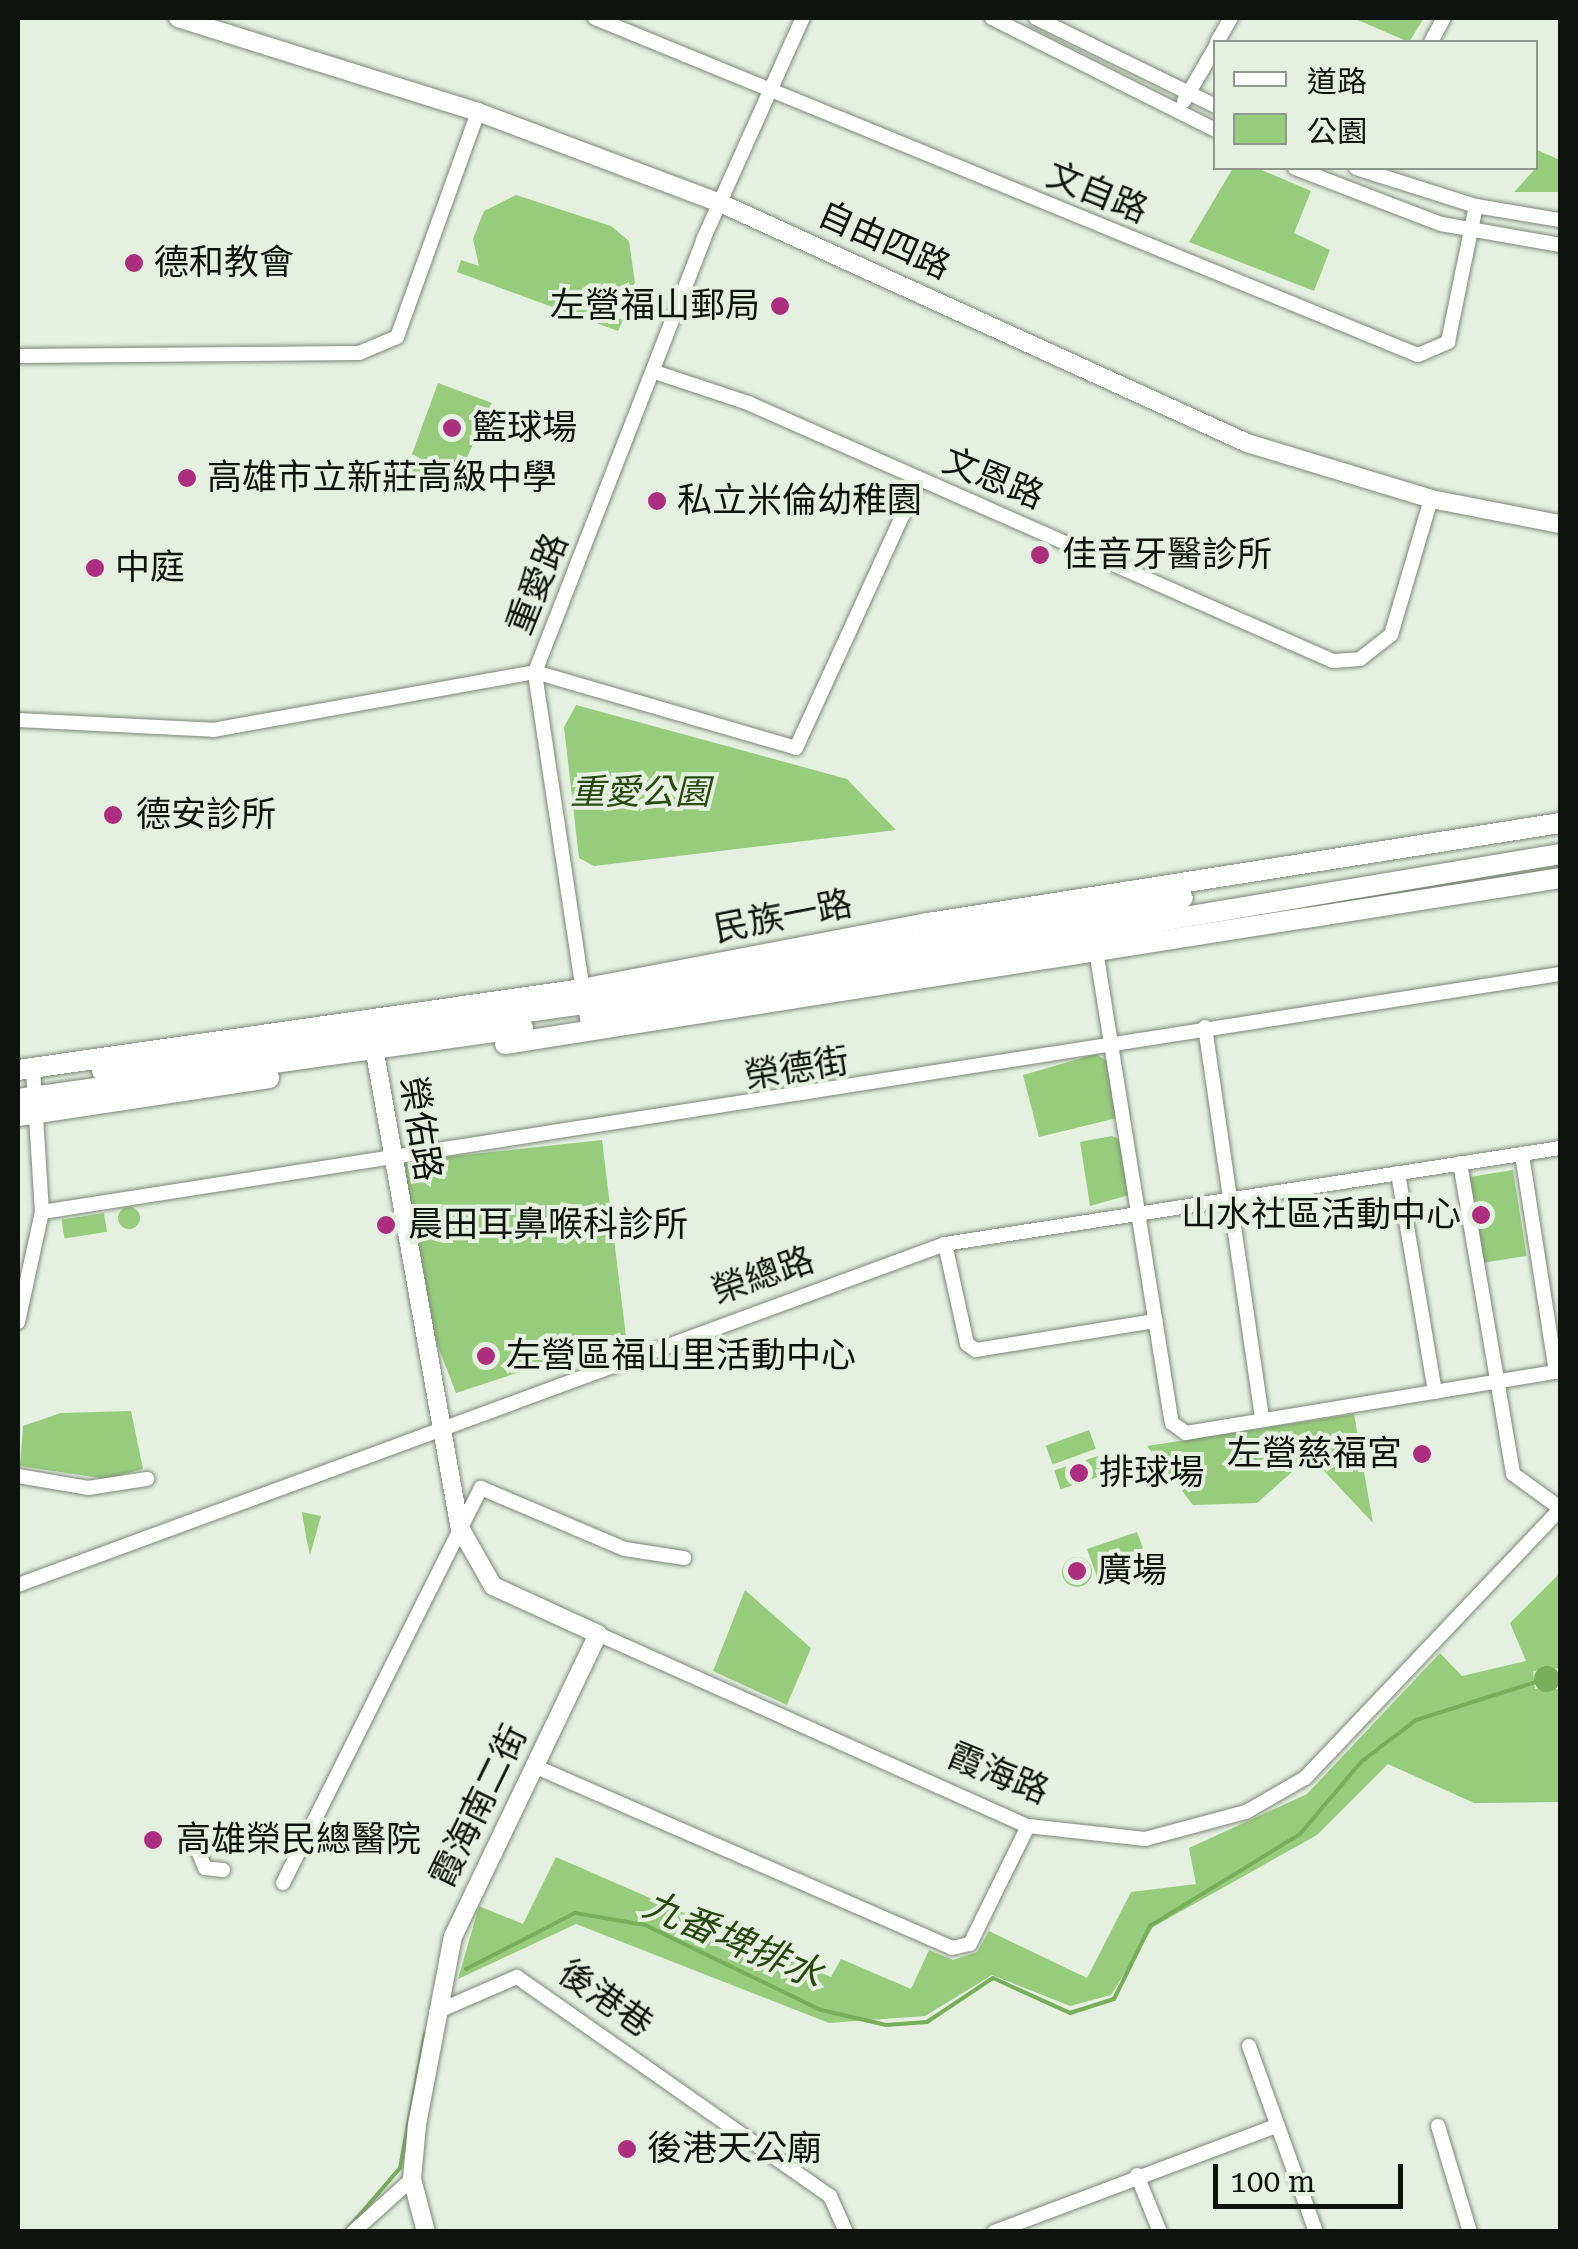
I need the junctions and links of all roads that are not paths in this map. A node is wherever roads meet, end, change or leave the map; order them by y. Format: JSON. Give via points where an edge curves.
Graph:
{"nodes":[{"id":1,"x":178,"y":18,"type":"edge"},
{"id":2,"x":595,"y":18,"type":"edge"},
{"id":3,"x":804,"y":18,"type":"edge"},
{"id":4,"x":992,"y":18,"type":"edge"},
{"id":5,"x":1036,"y":18,"type":"edge"},
{"id":6,"x":1231,"y":18,"type":"edge"},
{"id":7,"x":1444,"y":18,"type":"edge"},
{"id":8,"x":198,"y":19,"type":"edge"},
{"id":9,"x":1218,"y":40,"type":"edge"},
{"id":10,"x":1432,"y":40,"type":"edge"},
{"id":11,"x":1213,"y":49,"type":"edge"},
{"id":12,"x":768,"y":92,"type":"junction"},
{"id":13,"x":1188,"y":94,"type":"junction"},
{"id":14,"x":1213,"y":105,"type":"edge"},
{"id":15,"x":478,"y":112,"type":"junction"},
{"id":16,"x":1178,"y":112,"type":"junction"},
{"id":17,"x":1213,"y":129,"type":"edge"},
{"id":18,"x":1300,"y":170,"type":"edge"},
{"id":19,"x":1363,"y":170,"type":"edge"},
{"id":20,"x":1366,"y":170,"type":"edge"},
{"id":21,"x":1355,"y":195,"type":"junction"},
{"id":22,"x":718,"y":202,"type":"junction"},
{"id":23,"x":1476,"y":206,"type":"junction"},
{"id":24,"x":1560,"y":220,"type":"edge"},
{"id":25,"x":1470,"y":232,"type":"junction"},
{"id":26,"x":1560,"y":245,"type":"edge"},
{"id":27,"x":18,"y":356,"type":"edge"},
{"id":28,"x":655,"y":372,"type":"junction"},
{"id":29,"x":918,"y":481,"type":"junction"},
{"id":30,"x":1431,"y":499,"type":"junction"},
{"id":31,"x":1560,"y":524,"type":"edge"},
{"id":32,"x":535,"y":672,"type":"junction"},
{"id":33,"x":18,"y":720,"type":"edge"},
{"id":34,"x":1560,"y":823,"type":"edge"},
{"id":35,"x":1560,"y":837,"type":"edge"},
{"id":36,"x":1560,"y":854,"type":"edge"},
{"id":37,"x":1560,"y":878,"type":"edge"},
{"id":38,"x":1095,"y":943,"type":"junction"},
{"id":39,"x":1560,"y":974,"type":"edge"},
{"id":40,"x":585,"y":1011,"type":"junction"},
{"id":41,"x":1205,"y":1027,"type":"junction"},
{"id":42,"x":373,"y":1043,"type":"junction"},
{"id":43,"x":1112,"y":1046,"type":"junction"},
{"id":44,"x":26,"y":1091,"type":"edge"},
{"id":45,"x":1560,"y":1148,"type":"edge"},
{"id":46,"x":1522,"y":1154,"type":"junction"},
{"id":47,"x":392,"y":1156,"type":"junction"},
{"id":48,"x":1460,"y":1163,"type":"junction"},
{"id":49,"x":1398,"y":1172,"type":"junction"},
{"id":50,"x":1230,"y":1200,"type":"junction"},
{"id":51,"x":42,"y":1212,"type":"junction"},
{"id":52,"x":1137,"y":1213,"type":"junction"},
{"id":53,"x":945,"y":1244,"type":"junction"},
{"id":54,"x":18,"y":1322,"type":"edge"},
{"id":55,"x":1156,"y":1322,"type":"junction"},
{"id":56,"x":1496,"y":1382,"type":"junction"},
{"id":57,"x":1435,"y":1392,"type":"junction"},
{"id":58,"x":1262,"y":1420,"type":"junction"},
{"id":59,"x":438,"y":1426,"type":"junction"},
{"id":60,"x":18,"y":1476,"type":"edge"},
{"id":61,"x":147,"y":1479,"type":"dead end"},
{"id":62,"x":1560,"y":1508,"type":"edge"},
{"id":63,"x":460,"y":1528,"type":"junction"},
{"id":64,"x":684,"y":1558,"type":"dead end"},
{"id":65,"x":18,"y":1585,"type":"edge"},
{"id":66,"x":598,"y":1634,"type":"junction"},
{"id":67,"x":534,"y":1766,"type":"junction"},
{"id":68,"x":1028,"y":1826,"type":"junction"},
{"id":69,"x":230,"y":1841,"type":"dead end"},
{"id":70,"x":223,"y":1870,"type":"dead end"},
{"id":71,"x":283,"y":1883,"type":"dead end"},
{"id":72,"x":436,"y":2012,"type":"junction"},
{"id":73,"x":1249,"y":2046,"type":"dead end"},
{"id":74,"x":1278,"y":2125,"type":"junction"},
{"id":75,"x":1438,"y":2126,"type":"dead end"},
{"id":76,"x":1137,"y":2175,"type":"junction"},
{"id":77,"x":412,"y":2178,"type":"junction"},
{"id":78,"x":997,"y":2231,"type":"edge"},
{"id":79,"x":353,"y":2232,"type":"edge"},
{"id":80,"x":426,"y":2232,"type":"edge"},
{"id":81,"x":846,"y":2232,"type":"edge"},
{"id":82,"x":1160,"y":2232,"type":"edge"},
{"id":83,"x":1316,"y":2232,"type":"edge"},
{"id":84,"x":1470,"y":2232,"type":"edge"}],
"edges":[{"from":1,"to":8,"type":"street","name":"自由四路"},
{"from":2,"to":12,"type":"street","name":"文自路"},
{"from":3,"to":12,"type":"street","name":"重愛路"},
{"from":4,"to":16,"type":"street"},
{"from":5,"to":13,"type":"street"},
{"from":6,"to":9,"type":"street"},
{"from":7,"to":10,"type":"street"},
{"from":8,"to":15,"type":"street","name":"自由四路"},
{"from":11,"to":13,"type":"street"},
{"from":12,"to":22,"type":"street","name":"重愛路"},
{"from":12,"to":25,"type":"street","name":"文自路","via":[[1418,355],[1448,342]]},
{"from":13,"to":14,"type":"street"},
{"from":13,"to":16,"type":"street"},
{"from":15,"to":22,"type":"street","name":"自由四路"},
{"from":15,"to":27,"type":"street","via":[[397,338],[359,353]]},
{"from":16,"to":17,"type":"street"},
{"from":18,"to":21,"type":"street"},
{"from":19,"to":21,"type":"street"},
{"from":20,"to":23,"type":"street"},
{"from":21,"to":25,"type":"street"},
{"from":22,"to":28,"type":"street","name":"重愛路"},
{"from":22,"to":30,"type":"street","name":"自由四路","via":[[1246,443]]},
{"from":23,"to":24,"type":"street"},
{"from":23,"to":25,"type":"street","name":"文自路"},
{"from":25,"to":26,"type":"street"},
{"from":28,"to":29,"type":"street","name":"文恩路"},
{"from":28,"to":32,"type":"street","name":"重愛路"},
{"from":29,"to":30,"type":"street","name":"文恩路","via":[[1333,661],[1360,659],[1391,635]]},
{"from":29,"to":32,"type":"street","via":[[796,748]]},
{"from":30,"to":31,"type":"street","name":"自由四路"},
{"from":32,"to":33,"type":"street","via":[[213,730]]},
{"from":32,"to":40,"type":"street","name":"重愛路"},
{"from":34,"to":40,"type":"main road","name":"民族一路","via":[[928,923]]},
{"from":35,"to":40,"type":"main road","name":"民族一路"},
{"from":36,"to":38,"type":"main road","name":"民族一路"},
{"from":37,"to":38,"type":"main road","name":"民族一路"},
{"from":38,"to":40,"type":"main road","name":"民族一路"},
{"from":38,"to":43,"type":"street"},
{"from":39,"to":41,"type":"street","name":"榮德街"},
{"from":40,"to":42,"type":"main road","name":"民族一路"},
{"from":41,"to":43,"type":"street","name":"榮德街"},
{"from":41,"to":50,"type":"street"},
{"from":42,"to":44,"type":"main road","name":"民族一路"},
{"from":42,"to":44,"type":"main road","name":"民族一路"},
{"from":42,"to":47,"type":"street","name":"榮佑路"},
{"from":43,"to":47,"type":"street","name":"榮德街"},
{"from":43,"to":52,"type":"street"},
{"from":44,"to":51,"type":"street"},
{"from":45,"to":46,"type":"street","name":"榮總路"},
{"from":46,"to":48,"type":"street","name":"榮總路"},
{"from":46,"to":56,"type":"street","via":[[1556,1372]]},
{"from":47,"to":51,"type":"street","name":"榮德街"},
{"from":47,"to":59,"type":"street","name":"榮佑路"},
{"from":48,"to":49,"type":"street","name":"榮總路"},
{"from":48,"to":56,"type":"street"},
{"from":49,"to":50,"type":"street","name":"榮總路"},
{"from":49,"to":57,"type":"street"},
{"from":50,"to":52,"type":"street","name":"榮總路"},
{"from":50,"to":58,"type":"street"},
{"from":51,"to":54,"type":"street"},
{"from":52,"to":53,"type":"street","name":"榮總路"},
{"from":52,"to":55,"type":"street"},
{"from":53,"to":55,"type":"street","via":[[966,1344],[976,1350]]},
{"from":53,"to":59,"type":"street","name":"榮總路"},
{"from":55,"to":58,"type":"street","via":[[1172,1423],[1186,1433]]},
{"from":56,"to":57,"type":"street"},
{"from":56,"to":62,"type":"street","via":[[1513,1474]]},
{"from":57,"to":58,"type":"street"},
{"from":59,"to":63,"type":"street","name":"霞海路"},
{"from":59,"to":65,"type":"street","name":"榮總路"},
{"from":60,"to":61,"type":"street","via":[[88,1488]]},
{"from":62,"to":68,"type":"street","name":"霞海路","via":[[1285,1792],[1182,1834],[1109,1841]]},
{"from":63,"to":64,"type":"street","via":[[481,1488],[625,1549]]},
{"from":63,"to":66,"type":"street","name":"霞海路","via":[[493,1586]]},
{"from":63,"to":71,"type":"street"},
{"from":66,"to":67,"type":"street","name":"霞海南二街"},
{"from":66,"to":68,"type":"street","name":"霞海路"},
{"from":67,"to":68,"type":"street","via":[[952,1948],[970,1944]]},
{"from":67,"to":72,"type":"street","name":"霞海南二街","via":[[453,1936]]},
{"from":69,"to":70,"type":"street","via":[[213,1835],[198,1851],[205,1868]]},
{"from":72,"to":77,"type":"street"},
{"from":72,"to":81,"type":"street","name":"後港巷","via":[[517,1977],[830,2196]]},
{"from":73,"to":74,"type":"street"},
{"from":74,"to":76,"type":"street"},
{"from":74,"to":83,"type":"street"},
{"from":75,"to":84,"type":"street"},
{"from":76,"to":78,"type":"street"},
{"from":76,"to":82,"type":"street"},
{"from":77,"to":79,"type":"street"},
{"from":77,"to":80,"type":"street"}]}
